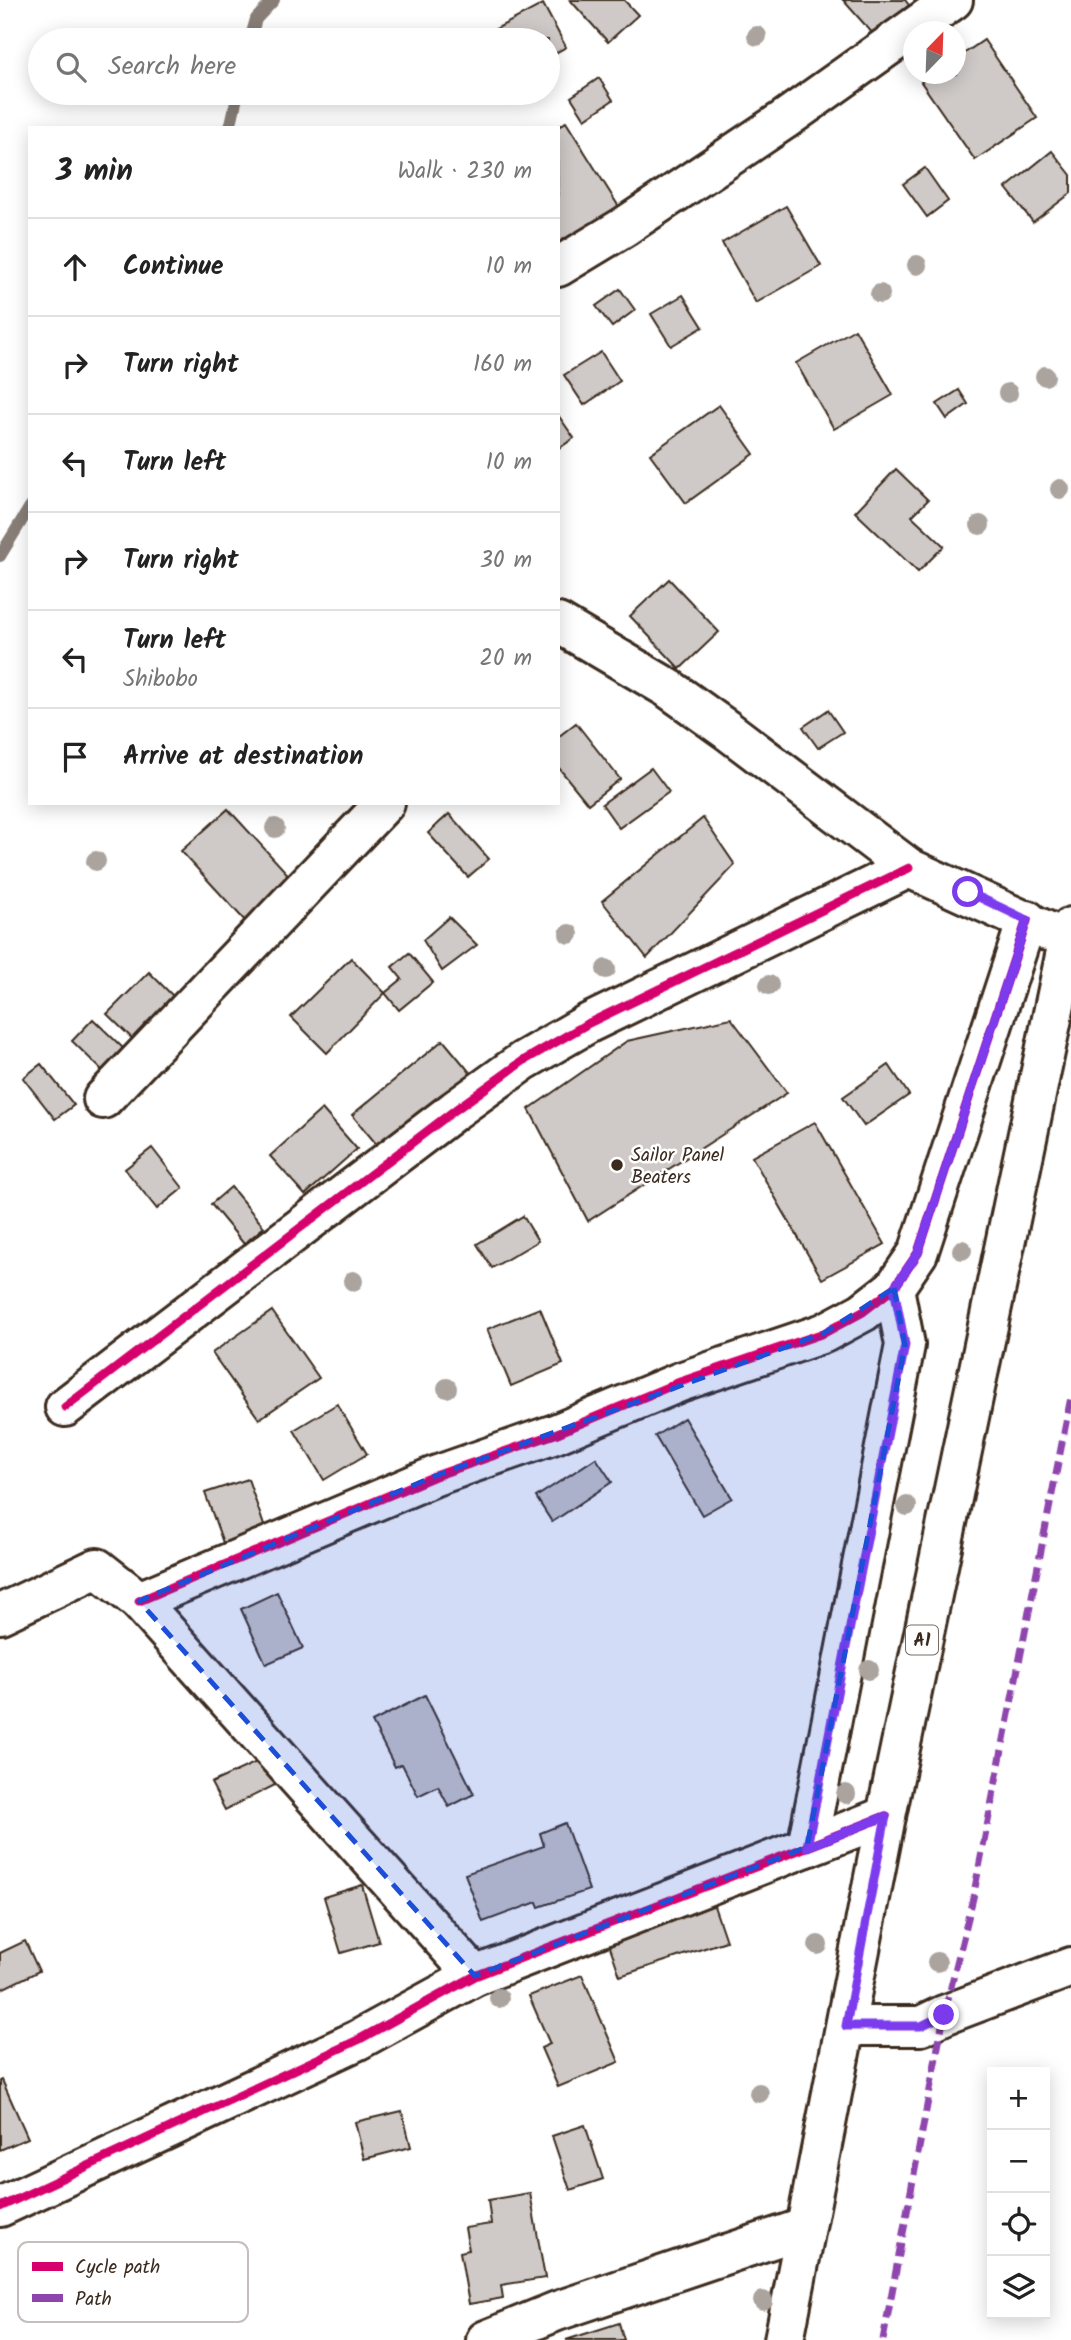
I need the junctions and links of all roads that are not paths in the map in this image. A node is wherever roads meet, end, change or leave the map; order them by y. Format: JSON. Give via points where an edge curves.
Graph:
{"nodes":[{"id":1,"x":953,"y":0,"type":"edge"},
{"id":2,"x":560,"y":266,"type":"edge"},
{"id":3,"x":560,"y":624,"type":"edge"},
{"id":4,"x":383,"y":805,"type":"edge"},
{"id":5,"x":909,"y":868,"type":"junction"},
{"id":6,"x":1027,"y":920,"type":"junction"},
{"id":7,"x":1069,"y":934,"type":"edge"},
{"id":8,"x":103,"y":1099,"type":"dead end"},
{"id":9,"x":894,"y":1288,"type":"junction"},
{"id":10,"x":65,"y":1407,"type":"dead end"},
{"id":11,"x":139,"y":1601,"type":"junction"},
{"id":12,"x":0,"y":1614,"type":"edge"},
{"id":13,"x":886,"y":1816,"type":"junction"},
{"id":14,"x":807,"y":1847,"type":"junction"},
{"id":15,"x":1071,"y":1968,"type":"edge"},
{"id":16,"x":475,"y":1976,"type":"junction"},
{"id":17,"x":846,"y":2026,"type":"junction"},
{"id":18,"x":0,"y":2207,"type":"edge"},
{"id":19,"x":804,"y":2228,"type":"junction"},
{"id":20,"x":486,"y":2340,"type":"edge"},
{"id":21,"x":784,"y":2340,"type":"edge"}],
"edges":[{"from":1,"to":2,"type":"street","via":[[784,120]]},
{"from":3,"to":5,"type":"street","via":[[668,688]]},
{"from":4,"to":8,"type":"street"},
{"from":5,"to":6,"type":"street"},
{"from":5,"to":10,"type":"street","via":[[587,1024],[523,1061]]},
{"from":6,"to":7,"type":"street"},
{"from":6,"to":9,"type":"street","via":[[918,1253]]},
{"from":7,"to":13,"type":"street","number":"A1"},
{"from":9,"to":11,"type":"street","via":[[824,1333],[680,1382],[555,1434],[435,1476]]},
{"from":9,"to":14,"type":"street","via":[[905,1345]]},
{"from":11,"to":12,"type":"street","via":[[97,1567]]},
{"from":11,"to":16,"type":"street"},
{"from":13,"to":14,"type":"street"},
{"from":13,"to":17,"type":"street","number":"A1"},
{"from":14,"to":16,"type":"street"},
{"from":15,"to":17,"type":"street","via":[[921,2026]]},
{"from":16,"to":18,"type":"street","via":[[358,2040]]},
{"from":17,"to":19,"type":"street","number":"A1"},
{"from":19,"to":20,"type":"street","via":[[557,2311]]},
{"from":19,"to":21,"type":"street","number":"A1"}]}
